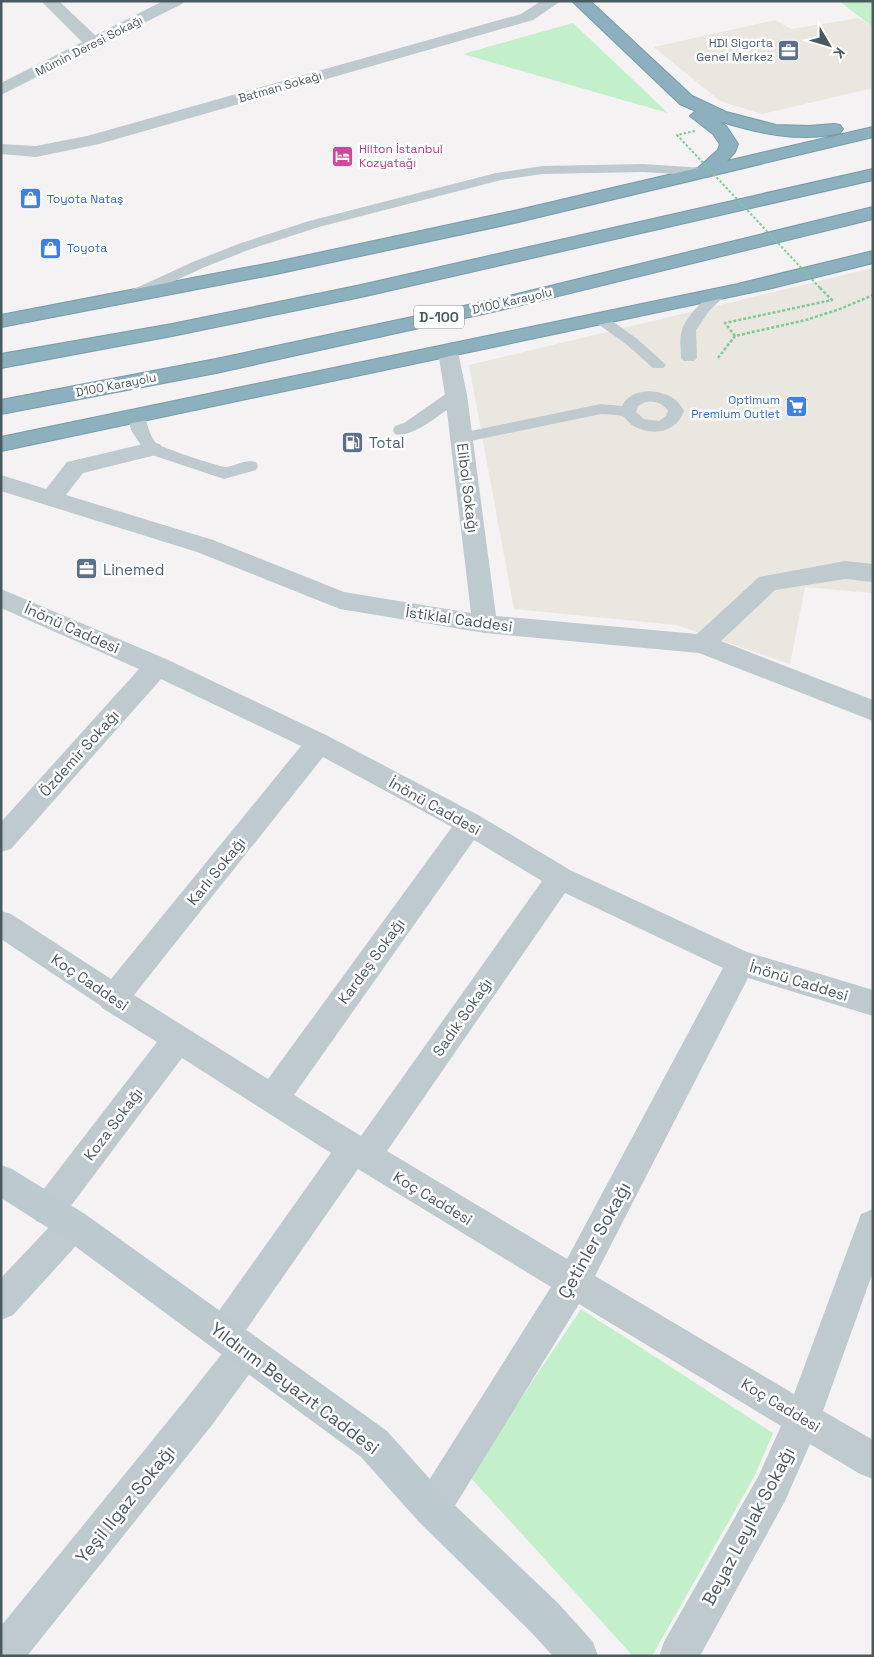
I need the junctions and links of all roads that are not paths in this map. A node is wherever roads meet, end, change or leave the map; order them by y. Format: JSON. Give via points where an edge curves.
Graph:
{"nodes":[{"id":1,"x":49,"y":1,"type":"edge"},
{"id":2,"x":176,"y":1,"type":"edge"},
{"id":3,"x":553,"y":1,"type":"edge"},
{"id":4,"x":564,"y":1,"type":"edge"},
{"id":5,"x":580,"y":1,"type":"edge"},
{"id":6,"x":93,"y":43,"type":"junction"},
{"id":7,"x":1,"y":90,"type":"edge"},
{"id":8,"x":671,"y":91,"type":"junction"},
{"id":9,"x":873,"y":125,"type":"edge"},
{"id":10,"x":873,"y":132,"type":"edge"},
{"id":11,"x":1,"y":149,"type":"edge"},
{"id":12,"x":704,"y":172,"type":"junction"},
{"id":13,"x":873,"y":174,"type":"edge"},
{"id":14,"x":873,"y":212,"type":"edge"},
{"id":15,"x":873,"y":257,"type":"edge"},
{"id":16,"x":721,"y":293,"type":"junction"},
{"id":17,"x":128,"y":297,"type":"junction"},
{"id":18,"x":600,"y":319,"type":"junction"},
{"id":19,"x":1,"y":321,"type":"edge"},
{"id":20,"x":448,"y":352,"type":"junction"},
{"id":21,"x":688,"y":358,"type":"dead end"},
{"id":22,"x":1,"y":361,"type":"edge"},
{"id":23,"x":658,"y":365,"type":"dead end"},
{"id":24,"x":456,"y":395,"type":"junction"},
{"id":25,"x":1,"y":407,"type":"edge"},
{"id":26,"x":628,"y":412,"type":"dead end"},
{"id":27,"x":136,"y":416,"type":"junction"},
{"id":28,"x":401,"y":430,"type":"dead end"},
{"id":29,"x":462,"y":438,"type":"junction"},
{"id":30,"x":1,"y":442,"type":"edge"},
{"id":31,"x":152,"y":449,"type":"junction"},
{"id":32,"x":250,"y":466,"type":"dead end"},
{"id":33,"x":1,"y":483,"type":"edge"},
{"id":34,"x":50,"y":499,"type":"junction"},
{"id":35,"x":873,"y":573,"type":"edge"},
{"id":36,"x":4,"y":602,"type":"edge"},
{"id":37,"x":485,"y":624,"type":"junction"},
{"id":38,"x":702,"y":644,"type":"junction"},
{"id":39,"x":157,"y":666,"type":"junction"},
{"id":40,"x":873,"y":711,"type":"edge"},
{"id":41,"x":318,"y":743,"type":"junction"},
{"id":42,"x":470,"y":824,"type":"junction"},
{"id":43,"x":1,"y":840,"type":"edge"},
{"id":44,"x":560,"y":878,"type":"junction"},
{"id":45,"x":1,"y":923,"type":"edge"},
{"id":46,"x":741,"y":963,"type":"junction"},
{"id":47,"x":113,"y":998,"type":"junction"},
{"id":48,"x":873,"y":1003,"type":"edge"},
{"id":49,"x":178,"y":1039,"type":"junction"},
{"id":50,"x":273,"y":1098,"type":"junction"},
{"id":51,"x":359,"y":1152,"type":"junction"},
{"id":52,"x":1,"y":1180,"type":"edge"},
{"id":53,"x":60,"y":1217,"type":"junction"},
{"id":54,"x":873,"y":1225,"type":"edge"},
{"id":55,"x":574,"y":1281,"type":"junction"},
{"id":56,"x":1,"y":1303,"type":"edge"},
{"id":57,"x":235,"y":1342,"type":"junction"},
{"id":58,"x":803,"y":1418,"type":"junction"},
{"id":59,"x":873,"y":1461,"type":"edge"},
{"id":60,"x":432,"y":1509,"type":"junction"},
{"id":61,"x":2,"y":1656,"type":"edge"},
{"id":62,"x":579,"y":1656,"type":"edge"},
{"id":63,"x":678,"y":1656,"type":"edge"}],
"edges":[{"from":1,"to":6,"type":"street"},
{"from":2,"to":6,"type":"street","name":"Mümin Deresi Sokağı"},
{"from":3,"to":11,"type":"street","name":"Batman Sokağı","via":[[527,17],[92,140],[47,151]]},
{"from":4,"to":8,"type":"highway"},
{"from":5,"to":8,"type":"highway"},
{"from":6,"to":7,"type":"street","name":"Mümin Deresi Sokağı"},
{"from":8,"to":9,"type":"highway","via":[[720,116],[776,130],[809,131]]},
{"from":8,"to":12,"type":"highway","via":[[720,130],[729,144],[726,152]]},
{"from":10,"to":12,"type":"highway"},
{"from":12,"to":17,"type":"highway","via":[[514,217]]},
{"from":12,"to":17,"type":"lane","via":[[643,168],[543,170],[501,176],[314,224],[255,243]]},
{"from":13,"to":22,"type":"highway","via":[[361,291]]},
{"from":14,"to":25,"type":"highway","name":"D100 Karayolu","number":"D-100","via":[[492,306],[216,366]]},
{"from":15,"to":16,"type":"highway"},
{"from":16,"to":18,"type":"highway"},
{"from":16,"to":21,"type":"lane","via":[[704,308],[689,330]]},
{"from":17,"to":19,"type":"highway"},
{"from":18,"to":20,"type":"highway"},
{"from":18,"to":23,"type":"lane"},
{"from":20,"to":24,"type":"street","name":"Elibol Sokağı"},
{"from":20,"to":27,"type":"highway"},
{"from":24,"to":28,"type":"lane"},
{"from":24,"to":29,"type":"street","name":"Elibol Sokağı"},
{"from":26,"to":29,"type":"lane","via":[[601,409]]},
{"from":27,"to":30,"type":"highway"},
{"from":27,"to":31,"type":"lane","via":[[139,430]]},
{"from":29,"to":37,"type":"street","name":"Elibol Sokağı"},
{"from":31,"to":32,"type":"lane","via":[[224,473]]},
{"from":31,"to":34,"type":"street","via":[[75,467]]},
{"from":33,"to":34,"type":"street","name":"İstiklal Caddesi"},
{"from":34,"to":37,"type":"street","name":"İstiklal Caddesi","via":[[205,546],[340,600]]},
{"from":35,"to":38,"type":"street","via":[[845,570],[768,583]]},
{"from":36,"to":39,"type":"street","name":"İnönü Caddesi"},
{"from":37,"to":38,"type":"street","name":"İstiklal Caddesi"},
{"from":38,"to":40,"type":"street","name":"İstiklal Caddesi"},
{"from":39,"to":41,"type":"street","name":"İnönü Caddesi"},
{"from":39,"to":43,"type":"street","name":"Özdemir Sokağı"},
{"from":41,"to":42,"type":"street","name":"İnönü Caddesi"},
{"from":41,"to":47,"type":"street","name":"Karlı Sokağı"},
{"from":42,"to":44,"type":"street","name":"İnönü Caddesi"},
{"from":42,"to":50,"type":"street","name":"Kardeş Sokağı"},
{"from":44,"to":46,"type":"street","name":"İnönü Caddesi"},
{"from":44,"to":51,"type":"street","name":"Sadık Sokağı"},
{"from":45,"to":47,"type":"street","name":"Koç Caddesi"},
{"from":46,"to":48,"type":"street","name":"İnönü Caddesi"},
{"from":46,"to":55,"type":"street","name":"Çetinler Sokağı"},
{"from":47,"to":49,"type":"street","name":"Koç Caddesi"},
{"from":49,"to":50,"type":"street","name":"Koç Caddesi"},
{"from":49,"to":53,"type":"street","name":"Koza Sokağı"},
{"from":50,"to":51,"type":"street","name":"Koç Caddesi"},
{"from":51,"to":55,"type":"street","name":"Koç Caddesi"},
{"from":51,"to":57,"type":"street","name":"Sadık Sokağı"},
{"from":52,"to":53,"type":"street","name":"Yıldırım Beyazıt Caddesi"},
{"from":53,"to":56,"type":"street","name":"Koza Sokağı"},
{"from":53,"to":57,"type":"street","name":"Yıldırım Beyazıt Caddesi"},
{"from":54,"to":58,"type":"street","name":"Beyaz Leylak Sokağı"},
{"from":55,"to":58,"type":"street","name":"Koç Caddesi"},
{"from":55,"to":60,"type":"street","name":"Çetinler Sokağı"},
{"from":57,"to":60,"type":"street","name":"Yıldırım Beyazıt Caddesi","via":[[374,1444]]},
{"from":57,"to":61,"type":"street","name":"Yeşil Ilgaz Sokağı","via":[[199,1412]]},
{"from":58,"to":59,"type":"street","name":"Koç Caddesi"},
{"from":58,"to":63,"type":"street","name":"Beyaz Leylak Sokağı","via":[[772,1488]]},
{"from":60,"to":62,"type":"street","name":"Yıldırım Beyazıt Caddesi"}]}
